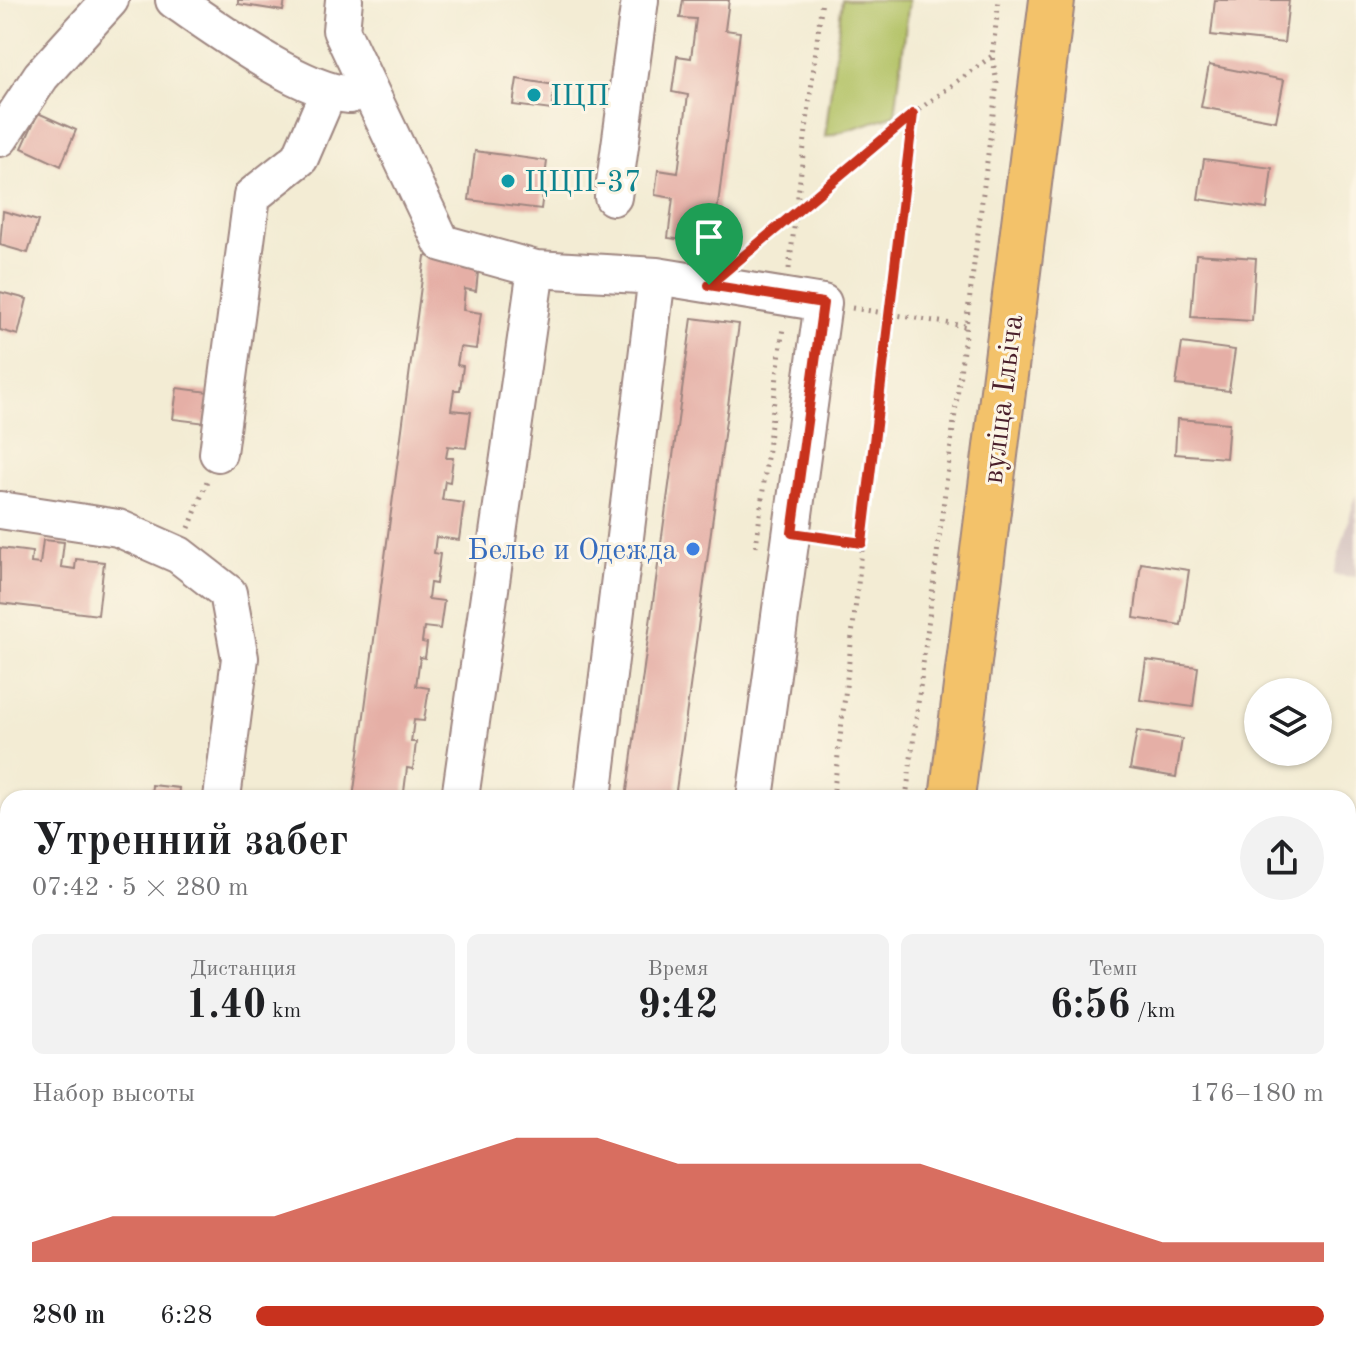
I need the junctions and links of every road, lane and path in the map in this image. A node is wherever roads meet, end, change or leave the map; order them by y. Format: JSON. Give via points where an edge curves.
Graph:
{"nodes":[{"id":1,"x":110,"y":0,"type":"edge"},
{"id":2,"x":174,"y":0,"type":"edge"},
{"id":3,"x":344,"y":0,"type":"edge"},
{"id":4,"x":640,"y":0,"type":"edge"},
{"id":5,"x":822,"y":0,"type":"edge"},
{"id":6,"x":999,"y":0,"type":"edge"},
{"id":7,"x":1052,"y":0,"type":"edge"},
{"id":8,"x":992,"y":56,"type":"junction"},
{"id":9,"x":328,"y":93,"type":"junction"},
{"id":10,"x":373,"y":98,"type":"junction"},
{"id":11,"x":913,"y":114,"type":"junction"},
{"id":12,"x":0,"y":138,"type":"edge"},
{"id":13,"x":613,"y":197,"type":"dead end"},
{"id":14,"x":796,"y":214,"type":"junction"},
{"id":15,"x":536,"y":269,"type":"junction"},
{"id":16,"x":657,"y":276,"type":"junction"},
{"id":17,"x":709,"y":285,"type":"junction"},
{"id":18,"x":786,"y":297,"type":"junction"},
{"id":19,"x":823,"y":303,"type":"junction"},
{"id":20,"x":889,"y":314,"type":"junction"},
{"id":21,"x":965,"y":326,"type":"junction"},
{"id":22,"x":218,"y":453,"type":"joint"},
{"id":23,"x":0,"y":510,"type":"edge"},
{"id":24,"x":792,"y":533,"type":"junction"},
{"id":25,"x":862,"y":543,"type":"junction"},
{"id":26,"x":179,"y":555,"type":"junction"},
{"id":27,"x":754,"y":563,"type":"dead end"},
{"id":28,"x":223,"y":790,"type":"edge"},
{"id":29,"x":461,"y":790,"type":"edge"},
{"id":30,"x":594,"y":790,"type":"edge"},
{"id":31,"x":756,"y":790,"type":"edge"},
{"id":32,"x":834,"y":790,"type":"edge"},
{"id":33,"x":907,"y":790,"type":"edge"},
{"id":34,"x":953,"y":790,"type":"edge"}],
"edges":[{"from":1,"to":12,"type":"street","via":[[41,76]]},
{"from":2,"to":9,"type":"street"},
{"from":3,"to":10,"type":"street","via":[[341,30]]},
{"from":4,"to":13,"type":"street"},
{"from":5,"to":14,"type":"path"},
{"from":6,"to":8,"type":"path"},
{"from":7,"to":34,"type":"main road","name":"вуліца Ільіча"},
{"from":8,"to":11,"type":"path"},
{"from":8,"to":21,"type":"path","via":[[997,83]]},
{"from":9,"to":10,"type":"street"},
{"from":9,"to":22,"type":"street","via":[[300,158],[252,196]]},
{"from":10,"to":15,"type":"street","via":[[442,243]]},
{"from":11,"to":14,"type":"path"},
{"from":11,"to":20,"type":"path"},
{"from":14,"to":17,"type":"path"},
{"from":14,"to":18,"type":"path"},
{"from":15,"to":16,"type":"street"},
{"from":15,"to":29,"type":"street"},
{"from":16,"to":17,"type":"street"},
{"from":16,"to":30,"type":"street"},
{"from":17,"to":18,"type":"street"},
{"from":18,"to":19,"type":"street"},
{"from":18,"to":27,"type":"path"},
{"from":19,"to":20,"type":"path"},
{"from":19,"to":24,"type":"street"},
{"from":20,"to":21,"type":"path"},
{"from":20,"to":25,"type":"path"},
{"from":21,"to":33,"type":"path"},
{"from":22,"to":26,"type":"path"},
{"from":23,"to":26,"type":"street","via":[[118,528]]},
{"from":24,"to":25,"type":"path"},
{"from":24,"to":31,"type":"street"},
{"from":25,"to":32,"type":"path"},
{"from":26,"to":28,"type":"street","via":[[228,593],[240,658]]}]}
